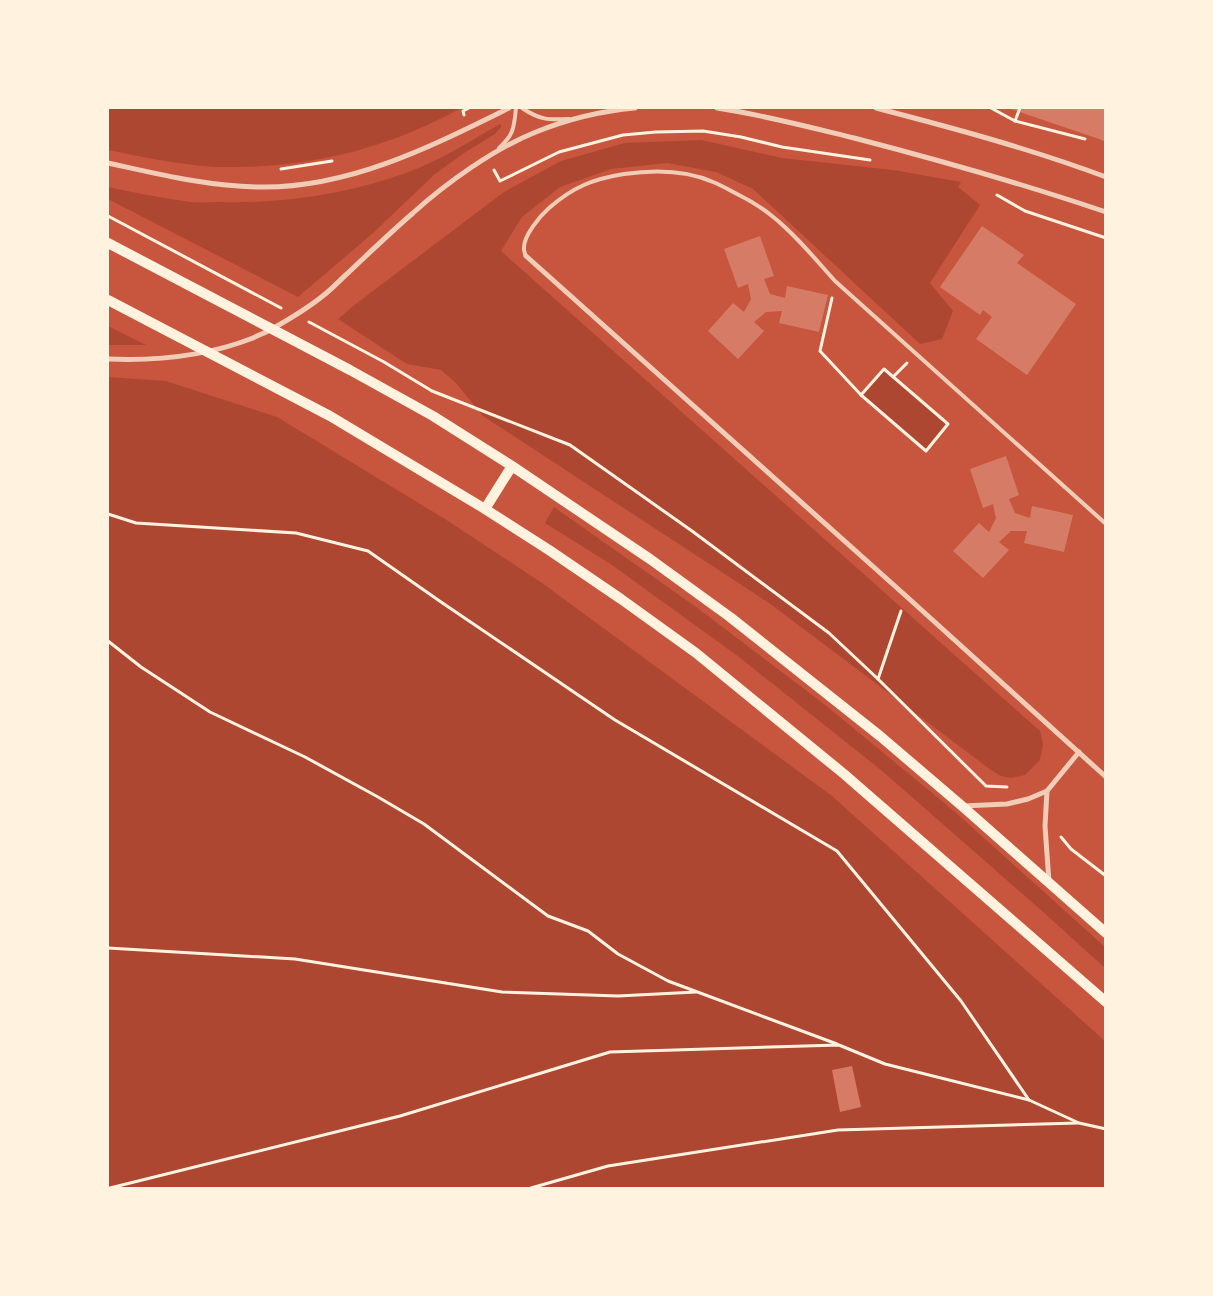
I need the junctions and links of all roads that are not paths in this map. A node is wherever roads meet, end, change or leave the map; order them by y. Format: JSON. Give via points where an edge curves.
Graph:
{"nodes":[{"id":1,"x":509,"y":108,"type":"edge"},
{"id":2,"x":516,"y":108,"type":"edge"},
{"id":3,"x":522,"y":108,"type":"edge"},
{"id":4,"x":635,"y":108,"type":"edge"},
{"id":5,"x":718,"y":108,"type":"edge"},
{"id":6,"x":876,"y":108,"type":"edge"},
{"id":7,"x":577,"y":118,"type":"junction"},
{"id":8,"x":492,"y":155,"type":"junction"},
{"id":9,"x":108,"y":163,"type":"edge"},
{"id":10,"x":1106,"y":177,"type":"edge"},
{"id":11,"x":1106,"y":212,"type":"edge"},
{"id":12,"x":108,"y":243,"type":"edge"},
{"id":13,"x":526,"y":256,"type":"joint"},
{"id":14,"x":108,"y":300,"type":"edge"},
{"id":15,"x":108,"y":359,"type":"edge"},
{"id":16,"x":512,"y":466,"type":"junction"},
{"id":17,"x":484,"y":509,"type":"junction"},
{"id":18,"x":1106,"y":524,"type":"edge"},
{"id":19,"x":1079,"y":752,"type":"junction"},
{"id":20,"x":1106,"y":777,"type":"edge"},
{"id":21,"x":1047,"y":791,"type":"junction"},
{"id":22,"x":962,"y":806,"type":"junction"},
{"id":23,"x":1049,"y":883,"type":"junction"},
{"id":24,"x":1106,"y":933,"type":"edge"},
{"id":25,"x":1106,"y":1002,"type":"edge"}],
"edges":[{"from":1,"to":9,"type":"street","via":[[404,157],[343,176],[294,185],[241,187]]},
{"from":2,"to":8,"type":"lane","via":[[510,138]]},
{"from":3,"to":7,"type":"lane","via":[[553,120]]},
{"from":4,"to":7,"type":"street"},
{"from":5,"to":11,"type":"street","via":[[926,156]]},
{"from":6,"to":10,"type":"street"},
{"from":7,"to":8,"type":"street","via":[[534,132]]},
{"from":8,"to":15,"type":"street","via":[[414,212],[324,295],[269,331],[214,350],[168,358]]},
{"from":12,"to":16,"type":"main road","via":[[350,370],[433,416]]},
{"from":13,"to":18,"type":"lane","via":[[525,242],[547,210],[591,181],[635,172],[668,172],[697,176],[712,182],[749,200],[772,216],[835,281]]},
{"from":13,"to":19,"type":"street"},
{"from":14,"to":17,"type":"main road","via":[[330,416]]},
{"from":16,"to":17,"type":"main road"},
{"from":16,"to":22,"type":"main road","via":[[730,617]]},
{"from":17,"to":25,"type":"main road","via":[[613,593],[696,654],[844,774]]},
{"from":19,"to":20,"type":"street"},
{"from":19,"to":21,"type":"street"},
{"from":21,"to":22,"type":"street","via":[[1007,804]]},
{"from":21,"to":23,"type":"street","via":[[1045,817]]},
{"from":22,"to":23,"type":"main road"},
{"from":23,"to":24,"type":"main road"}]}
